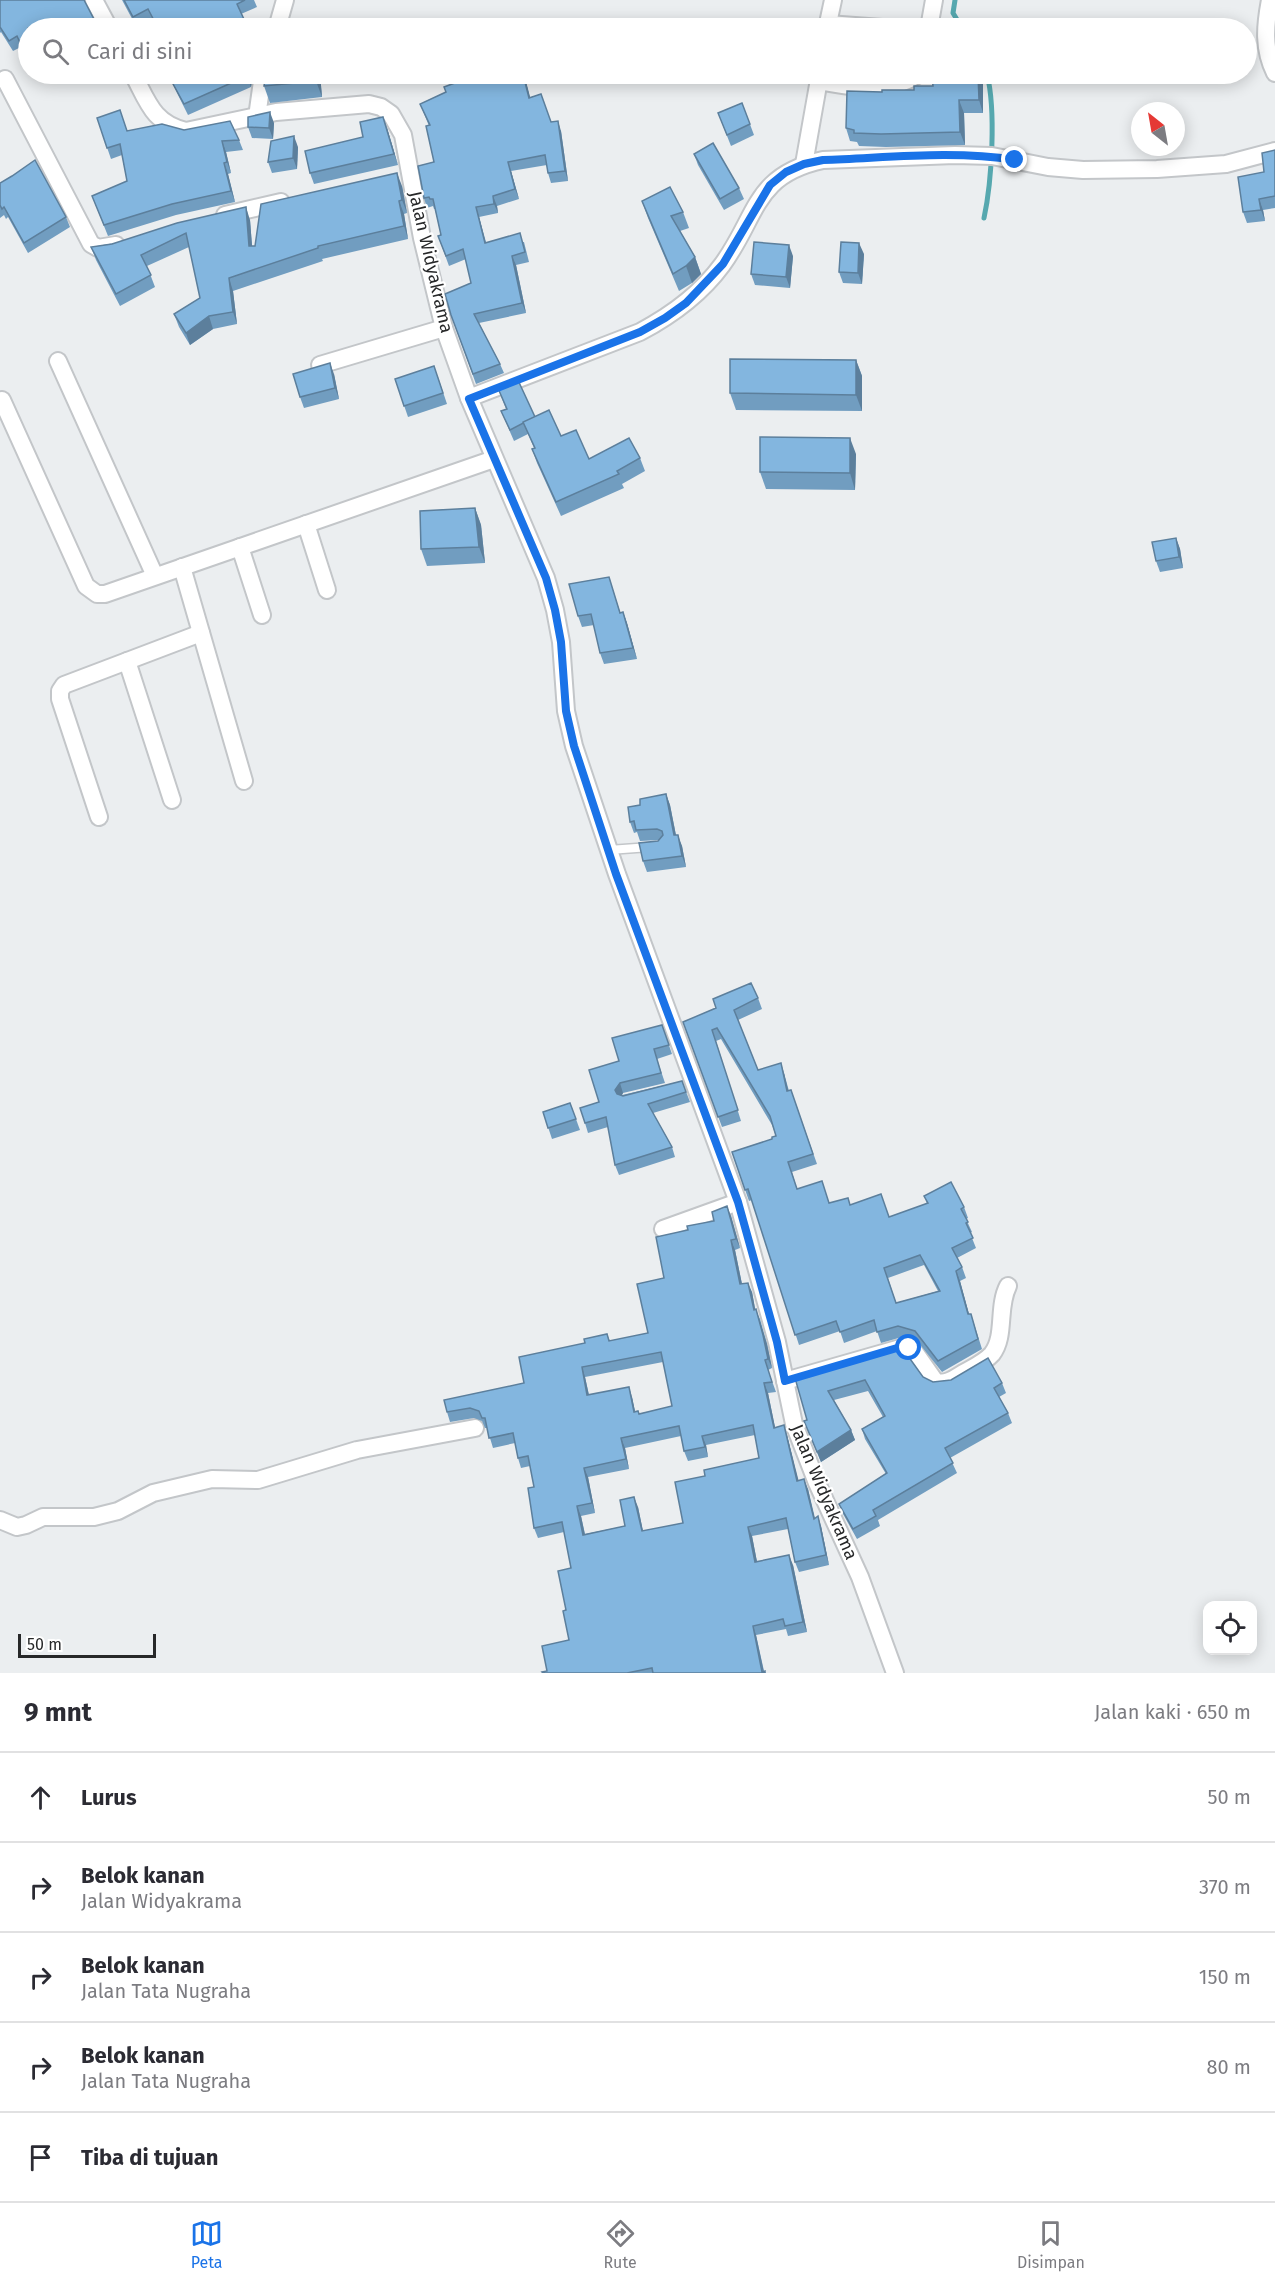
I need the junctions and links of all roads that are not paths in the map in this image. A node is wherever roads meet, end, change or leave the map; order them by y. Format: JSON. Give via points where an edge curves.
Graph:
{"nodes":[{"id":1,"x":94,"y":0,"type":"edge"},
{"id":2,"x":285,"y":0,"type":"edge"},
{"id":3,"x":833,"y":0,"type":"edge"},
{"id":4,"x":934,"y":0,"type":"edge"},
{"id":5,"x":1270,"y":0,"type":"edge"},
{"id":6,"x":104,"y":18,"type":"edge"},
{"id":7,"x":280,"y":18,"type":"edge"},
{"id":8,"x":830,"y":18,"type":"edge"},
{"id":9,"x":931,"y":18,"type":"edge"},
{"id":10,"x":1275,"y":73,"type":"edge"},
{"id":11,"x":5,"y":79,"type":"dead end"},
{"id":12,"x":138,"y":84,"type":"edge"},
{"id":13,"x":262,"y":84,"type":"edge"},
{"id":14,"x":818,"y":84,"type":"edge"},
{"id":15,"x":848,"y":84,"type":"edge"},
{"id":16,"x":898,"y":84,"type":"edge"},
{"id":17,"x":257,"y":117,"type":"junction"},
{"id":18,"x":1275,"y":151,"type":"edge"},
{"id":19,"x":804,"y":164,"type":"junction"},
{"id":20,"x":411,"y":173,"type":"junction"},
{"id":21,"x":389,"y":178,"type":"edge"},
{"id":22,"x":299,"y":198,"type":"edge"},
{"id":23,"x":211,"y":218,"type":"edge"},
{"id":24,"x":136,"y":239,"type":"edge"},
{"id":25,"x":444,"y":328,"type":"junction"},
{"id":26,"x":58,"y":361,"type":"dead end"},
{"id":27,"x":320,"y":365,"type":"edge"},
{"id":28,"x":469,"y":399,"type":"junction"},
{"id":29,"x":2,"y":400,"type":"dead end"},
{"id":30,"x":494,"y":459,"type":"junction"},
{"id":31,"x":306,"y":524,"type":"junction"},
{"id":32,"x":240,"y":547,"type":"junction"},
{"id":33,"x":182,"y":567,"type":"junction"},
{"id":34,"x":155,"y":576,"type":"junction"},
{"id":35,"x":327,"y":590,"type":"dead end"},
{"id":36,"x":262,"y":615,"type":"dead end"},
{"id":37,"x":201,"y":633,"type":"junction"},
{"id":38,"x":127,"y":661,"type":"junction"},
{"id":39,"x":244,"y":781,"type":"dead end"},
{"id":40,"x":172,"y":800,"type":"dead end"},
{"id":41,"x":99,"y":817,"type":"dead end"},
{"id":42,"x":661,"y":846,"type":"edge"},
{"id":43,"x":608,"y":850,"type":"junction"},
{"id":44,"x":738,"y":1202,"type":"junction"},
{"id":45,"x":663,"y":1229,"type":"dead end"},
{"id":46,"x":1008,"y":1286,"type":"dead end"},
{"id":47,"x":785,"y":1381,"type":"junction"},
{"id":48,"x":475,"y":1428,"type":"dead end"},
{"id":49,"x":0,"y":1520,"type":"edge"},
{"id":50,"x":895,"y":1673,"type":"edge"}],
"edges":[{"from":1,"to":6,"type":"street"},
{"from":2,"to":7,"type":"street"},
{"from":3,"to":8,"type":"street"},
{"from":4,"to":9,"type":"street"},
{"from":5,"to":10,"type":"street","via":[[1265,36]]},
{"from":11,"to":24,"type":"street","via":[[91,244],[105,248]]},
{"from":12,"to":17,"type":"street","name":"Jalan Widyakrama","via":[[159,120],[172,128],[186,131]]},
{"from":13,"to":17,"type":"street"},
{"from":14,"to":19,"type":"street"},
{"from":15,"to":16,"type":"street","via":[[869,89]]},
{"from":17,"to":20,"type":"street","name":"Jalan Widyakrama","via":[[340,106],[381,107],[391,114],[403,135]]},
{"from":18,"to":19,"type":"street","via":[[1226,164],[1094,170],[954,154]]},
{"from":19,"to":28,"type":"street","via":[[770,185],[723,264],[686,303],[665,318],[640,332]]},
{"from":20,"to":21,"type":"street"},
{"from":20,"to":25,"type":"street","name":"Jalan Widyakrama"},
{"from":22,"to":23,"type":"street"},
{"from":25,"to":27,"type":"street"},
{"from":25,"to":28,"type":"street","name":"Jalan Widyakrama"},
{"from":26,"to":34,"type":"street"},
{"from":28,"to":30,"type":"street","name":"Jalan Widyakrama"},
{"from":29,"to":34,"type":"street","via":[[90,592],[105,594]]},
{"from":30,"to":31,"type":"street"},
{"from":30,"to":43,"type":"street","name":"Jalan Widyakrama","via":[[546,578],[561,642],[566,711]]},
{"from":31,"to":32,"type":"street"},
{"from":31,"to":35,"type":"street"},
{"from":32,"to":33,"type":"street"},
{"from":32,"to":36,"type":"street"},
{"from":33,"to":34,"type":"street"},
{"from":33,"to":37,"type":"street"},
{"from":37,"to":38,"type":"street"},
{"from":37,"to":39,"type":"street"},
{"from":38,"to":40,"type":"street"},
{"from":38,"to":41,"type":"street","via":[[64,685],[60,692]]},
{"from":42,"to":43,"type":"lane"},
{"from":43,"to":44,"type":"street","name":"Jalan Widyakrama","via":[[688,1083]]},
{"from":44,"to":45,"type":"street"},
{"from":44,"to":47,"type":"street","name":"Jalan Widyakrama"},
{"from":46,"to":47,"type":"street","via":[[1003,1295],[997,1345],[992,1353],[945,1383],[934,1381],[914,1352],[904,1347]]},
{"from":47,"to":50,"type":"street","name":"Jalan Widyakrama","via":[[794,1424],[860,1577]]},
{"from":48,"to":49,"type":"street","via":[[357,1450],[258,1480],[212,1479],[153,1493],[118,1511],[94,1517],[43,1516],[17,1527]]}]}
